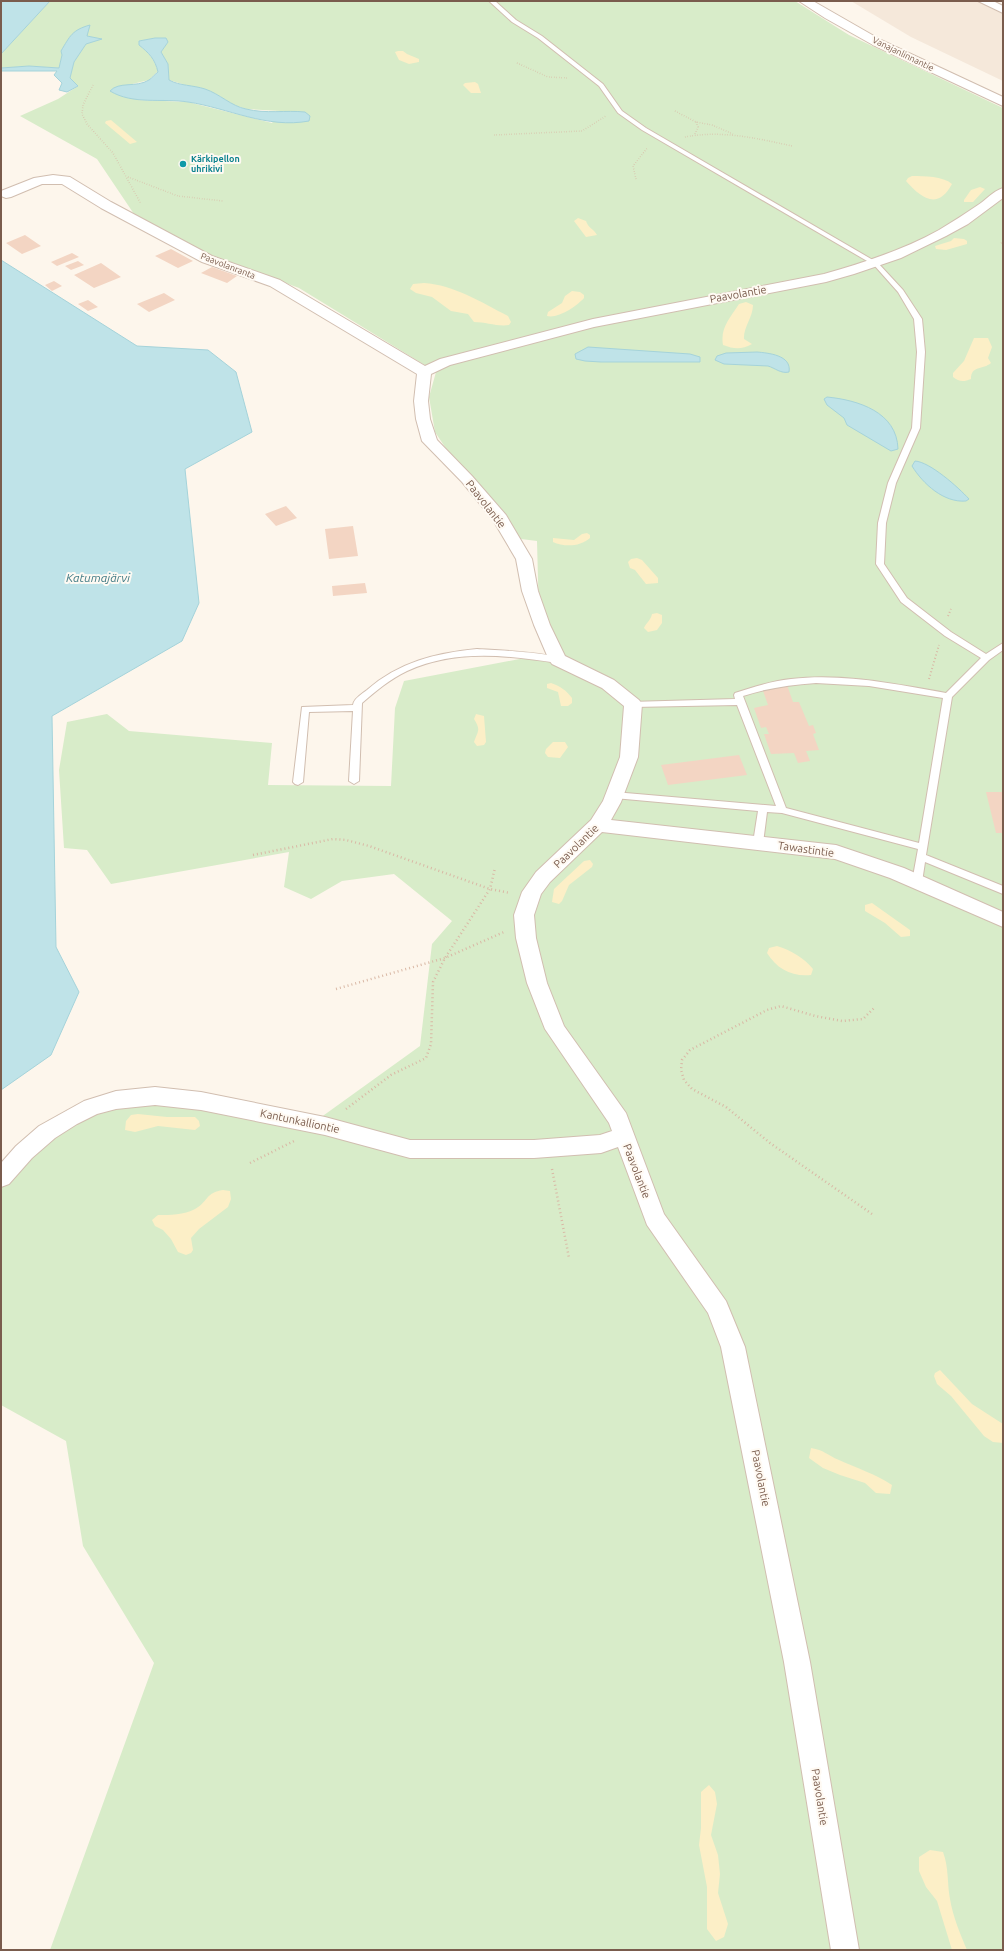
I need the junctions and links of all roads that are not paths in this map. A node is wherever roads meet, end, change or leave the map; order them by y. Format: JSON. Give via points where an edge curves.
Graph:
{"nodes":[{"id":1,"x":492,"y":1,"type":"edge"},
{"id":2,"x":805,"y":1,"type":"edge"},
{"id":3,"x":984,"y":1,"type":"edge"},
{"id":4,"x":1003,"y":10,"type":"edge"},
{"id":5,"x":1003,"y":102,"type":"edge"},
{"id":6,"x":1003,"y":192,"type":"edge"},
{"id":7,"x":6,"y":194,"type":"dead end"},
{"id":8,"x":876,"y":264,"type":"junction"},
{"id":9,"x":424,"y":372,"type":"junction"},
{"id":10,"x":1003,"y":646,"type":"edge"},
{"id":11,"x":986,"y":658,"type":"junction"},
{"id":12,"x":558,"y":660,"type":"junction"},
{"id":13,"x":948,"y":696,"type":"junction"},
{"id":14,"x":740,"y":702,"type":"junction"},
{"id":15,"x":633,"y":704,"type":"junction"},
{"id":16,"x":358,"y":708,"type":"junction"},
{"id":17,"x":354,"y":781,"type":"dead end"},
{"id":18,"x":298,"y":782,"type":"dead end"},
{"id":19,"x":614,"y":795,"type":"junction"},
{"id":20,"x":763,"y":808,"type":"junction"},
{"id":21,"x":782,"y":810,"type":"junction"},
{"id":22,"x":598,"y":825,"type":"junction"},
{"id":23,"x":758,"y":843,"type":"junction"},
{"id":24,"x":923,"y":847,"type":"junction"},
{"id":25,"x":922,"y":857,"type":"junction"},
{"id":26,"x":917,"y":882,"type":"junction"},
{"id":27,"x":1003,"y":890,"type":"edge"},
{"id":28,"x":1003,"y":920,"type":"edge"},
{"id":29,"x":623,"y":1136,"type":"junction"},
{"id":30,"x":1,"y":1178,"type":"edge"},
{"id":31,"x":845,"y":1950,"type":"edge"}],
"edges":[{"from":1,"to":8,"type":"lane","via":[[514,21],[540,37],[601,85],[620,112],[644,129]]},
{"from":2,"to":5,"type":"street","name":"Vanajanlinnantie","via":[[841,23]]},
{"from":3,"to":4,"type":"street"},
{"from":6,"to":8,"type":"street","name":"Paavolantie","via":[[969,219]]},
{"from":7,"to":9,"type":"street","name":"Paavolanranta","via":[[39,181],[65,180],[207,259],[275,283]]},
{"from":8,"to":9,"type":"street","name":"Paavolantie","via":[[826,278],[593,323],[445,362]]},
{"from":8,"to":11,"type":"lane","via":[[901,290],[918,320],[921,352],[916,428],[892,483],[882,523],[880,564],[904,600],[943,631]]},
{"from":9,"to":12,"type":"street","name":"Paavolantie","via":[[421,401],[430,441],[500,518],[524,559],[530,591]]},
{"from":10,"to":11,"type":"lane"},
{"from":11,"to":13,"type":"lane"},
{"from":12,"to":15,"type":"street","via":[[608,684]]},
{"from":12,"to":16,"type":"lane","via":[[519,653],[449,653],[404,668],[371,690],[358,702]]},
{"from":13,"to":14,"type":"lane","via":[[848,679],[817,679],[758,687],[738,695]]},
{"from":13,"to":24,"type":"lane"},
{"from":14,"to":15,"type":"lane"},
{"from":14,"to":21,"type":"lane"},
{"from":15,"to":19,"type":"street","name":"Paavolantie","via":[[629,757]]},
{"from":16,"to":17,"type":"lane"},
{"from":16,"to":18,"type":"lane","via":[[305,709]]},
{"from":19,"to":20,"type":"lane"},
{"from":19,"to":22,"type":"street","name":"Paavolantie"},
{"from":20,"to":21,"type":"lane"},
{"from":20,"to":23,"type":"lane"},
{"from":21,"to":24,"type":"lane"},
{"from":22,"to":23,"type":"street","name":"Tawastintie"},
{"from":22,"to":29,"type":"street","name":"Paavolantie","via":[[543,877],[532,892],[524,923],[536,983],[555,1028],[618,1119]]},
{"from":23,"to":26,"type":"street","name":"Tawastintie","via":[[836,852]]},
{"from":24,"to":25,"type":"lane"},
{"from":25,"to":26,"type":"lane"},
{"from":25,"to":27,"type":"lane"},
{"from":26,"to":28,"type":"street","name":"Tawastintie"},
{"from":29,"to":30,"type":"street","name":"Kantunkalliontie","via":[[601,1144],[548,1148],[410,1149],[325,1126],[201,1100],[155,1096],[116,1100],[91,1107],[69,1118],[47,1132],[24,1152]]},
{"from":29,"to":31,"type":"street","name":"Paavolantie","via":[[655,1218],[718,1308],[734,1347],[797,1662]]}]}
